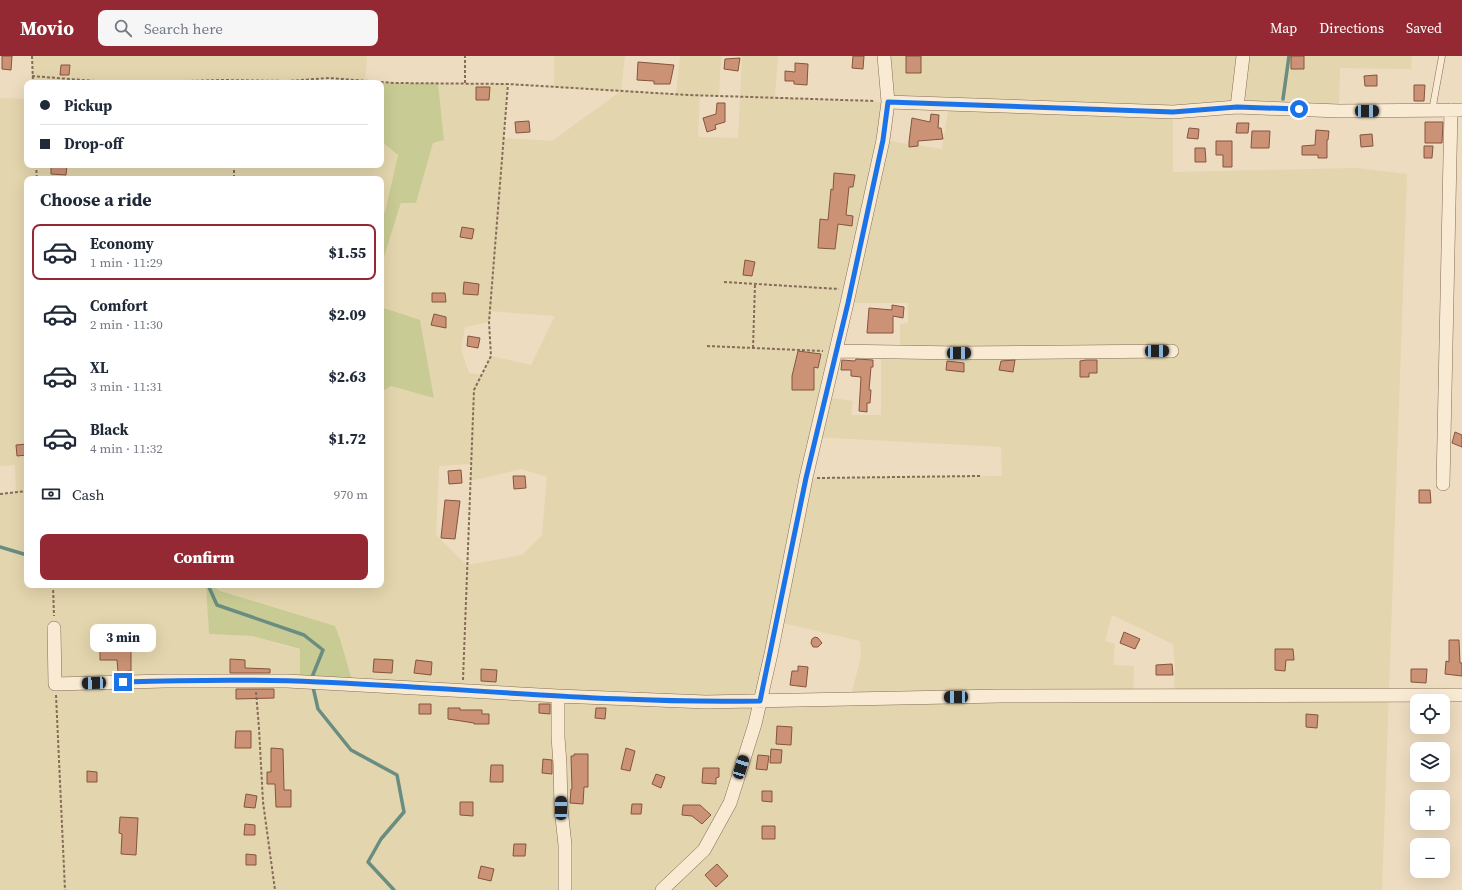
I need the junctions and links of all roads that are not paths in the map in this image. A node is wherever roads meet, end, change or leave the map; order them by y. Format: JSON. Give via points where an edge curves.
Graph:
{"nodes":[{"id":1,"x":884,"y":56,"type":"edge"},
{"id":2,"x":1243,"y":56,"type":"edge"},
{"id":3,"x":1442,"y":56,"type":"edge"},
{"id":4,"x":888,"y":102,"type":"junction"},
{"id":5,"x":1237,"y":107,"type":"junction"},
{"id":6,"x":1456,"y":110,"type":"edge"},
{"id":7,"x":1432,"y":111,"type":"junction"},
{"id":8,"x":836,"y":351,"type":"junction"},
{"id":9,"x":1172,"y":351,"type":"dead end"},
{"id":10,"x":1443,"y":484,"type":"dead end"},
{"id":11,"x":54,"y":628,"type":"road end"},
{"id":12,"x":1462,"y":695,"type":"edge"},
{"id":13,"x":558,"y":696,"type":"junction"},
{"id":14,"x":760,"y":701,"type":"junction"},
{"id":15,"x":565,"y":890,"type":"edge"},
{"id":16,"x":662,"y":890,"type":"edge"}],
"edges":[{"from":1,"to":4,"type":"street"},
{"from":2,"to":5,"type":"street"},
{"from":3,"to":7,"type":"lane"},
{"from":4,"to":5,"type":"street","via":[[1173,112]]},
{"from":4,"to":8,"type":"street","via":[[883,140]]},
{"from":5,"to":7,"type":"street"},
{"from":6,"to":7,"type":"street"},
{"from":6,"to":10,"type":"street"},
{"from":8,"to":9,"type":"street"},
{"from":8,"to":14,"type":"street","via":[[806,478]]},
{"from":11,"to":13,"type":"street","via":[[56,684],[254,680]]},
{"from":12,"to":14,"type":"street","via":[[1160,695]]},
{"from":13,"to":14,"type":"street","via":[[706,702]]},
{"from":13,"to":15,"type":"street"},
{"from":14,"to":16,"type":"street","via":[[730,803],[704,850]]}]}
